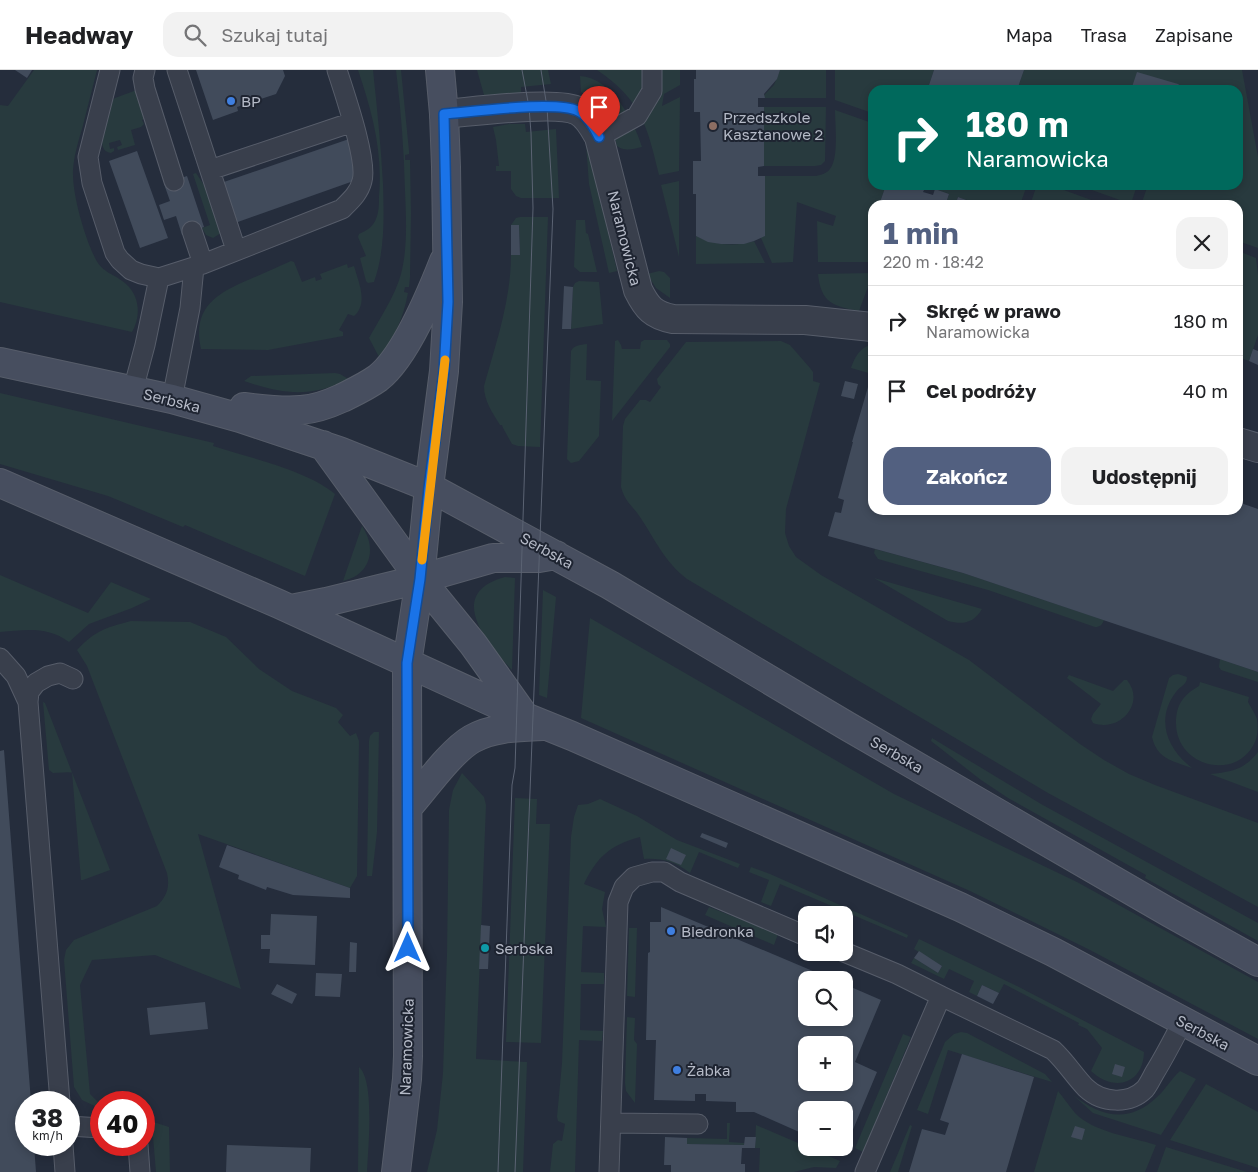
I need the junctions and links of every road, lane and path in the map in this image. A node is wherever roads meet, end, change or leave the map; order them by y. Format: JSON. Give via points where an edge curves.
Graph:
{"nodes":[{"id":1,"x":110,"y":70,"type":"edge"},
{"id":2,"x":145,"y":70,"type":"edge"},
{"id":3,"x":177,"y":70,"type":"edge"},
{"id":4,"x":337,"y":70,"type":"edge"},
{"id":5,"x":440,"y":70,"type":"edge"},
{"id":6,"x":652,"y":70,"type":"edge"},
{"id":7,"x":444,"y":114,"type":"junction"},
{"id":8,"x":353,"y":122,"type":"junction"},
{"id":9,"x":599,"y":137,"type":"junction"},
{"id":10,"x":210,"y":170,"type":"junction"},
{"id":11,"x":174,"y":181,"type":"dead end"},
{"id":12,"x":192,"y":231,"type":"dead end"},
{"id":13,"x":236,"y":250,"type":"junction"},
{"id":14,"x":446,"y":255,"type":"junction"},
{"id":15,"x":198,"y":265,"type":"junction"},
{"id":16,"x":159,"y":278,"type":"junction"},
{"id":17,"x":868,"y":327,"type":"edge"},
{"id":18,"x":0,"y":362,"type":"edge"},
{"id":19,"x":133,"y":390,"type":"junction"},
{"id":20,"x":172,"y":398,"type":"junction"},
{"id":21,"x":1243,"y":444,"type":"edge"},
{"id":22,"x":323,"y":445,"type":"junction"},
{"id":23,"x":1258,"y":448,"type":"edge"},
{"id":24,"x":0,"y":483,"type":"edge"},
{"id":25,"x":429,"y":488,"type":"junction"},
{"id":26,"x":556,"y":555,"type":"junction"},
{"id":27,"x":420,"y":579,"type":"junction"},
{"id":28,"x":291,"y":609,"type":"junction"},
{"id":29,"x":0,"y":658,"type":"edge"},
{"id":30,"x":407,"y":663,"type":"junction"},
{"id":31,"x":73,"y":679,"type":"dead end"},
{"id":32,"x":28,"y":702,"type":"junction"},
{"id":33,"x":536,"y":721,"type":"junction"},
{"id":34,"x":409,"y":806,"type":"junction"},
{"id":35,"x":798,"y":933,"type":"edge"},
{"id":36,"x":853,"y":956,"type":"edge"},
{"id":37,"x":1258,"y":962,"type":"edge"},
{"id":38,"x":941,"y":996,"type":"junction"},
{"id":39,"x":1182,"y":1021,"type":"junction"},
{"id":40,"x":1258,"y":1061,"type":"edge"},
{"id":41,"x":59,"y":1091,"type":"edge"},
{"id":42,"x":611,"y":1123,"type":"junction"},
{"id":43,"x":698,"y":1124,"type":"dead end"},
{"id":44,"x":64,"y":1156,"type":"edge"},
{"id":45,"x":139,"y":1156,"type":"edge"},
{"id":46,"x":66,"y":1172,"type":"edge"},
{"id":47,"x":140,"y":1172,"type":"edge"},
{"id":48,"x":396,"y":1172,"type":"edge"},
{"id":49,"x":609,"y":1172,"type":"edge"},
{"id":50,"x":865,"y":1172,"type":"edge"}],
"edges":[{"from":1,"to":16,"type":"lane","via":[[89,150],[90,175],[120,260],[131,270]]},
{"from":2,"to":11,"type":"lane","via":[[145,89]]},
{"from":3,"to":10,"type":"lane"},
{"from":4,"to":8,"type":"lane"},
{"from":5,"to":7,"type":"street","name":"Naramowicka"},
{"from":6,"to":9,"type":"lane","via":[[652,92],[636,116]]},
{"from":7,"to":9,"type":"street","name":"Naramowicka","via":[[564,107],[585,116]]},
{"from":7,"to":14,"type":"street","name":"Naramowicka"},
{"from":8,"to":10,"type":"lane"},
{"from":8,"to":13,"type":"lane","via":[[362,158],[363,178],[358,193],[342,209]]},
{"from":9,"to":17,"type":"street","name":"Naramowicka","via":[[638,290],[644,304],[658,316],[673,319],[806,320]]},
{"from":10,"to":13,"type":"lane"},
{"from":12,"to":15,"type":"lane"},
{"from":13,"to":15,"type":"lane"},
{"from":14,"to":20,"type":"street","via":[[421,315],[400,354],[380,377],[359,390],[327,405],[280,411]]},
{"from":14,"to":25,"type":"street","name":"Naramowicka","via":[[448,302],[444,371]]},
{"from":15,"to":16,"type":"lane"},
{"from":15,"to":20,"type":"lane"},
{"from":16,"to":19,"type":"lane"},
{"from":18,"to":19,"type":"street","name":"Serbska"},
{"from":19,"to":20,"type":"street","name":"Serbska"},
{"from":20,"to":22,"type":"street","name":"Serbska"},
{"from":21,"to":23,"type":"street"},
{"from":22,"to":25,"type":"street","name":"Serbska"},
{"from":22,"to":27,"type":"street"},
{"from":24,"to":28,"type":"street","name":"Serbska"},
{"from":25,"to":26,"type":"street","name":"Serbska"},
{"from":25,"to":27,"type":"street","name":"Naramowicka"},
{"from":26,"to":27,"type":"street","via":[[493,558]]},
{"from":26,"to":37,"type":"street","name":"Serbska"},
{"from":27,"to":28,"type":"street"},
{"from":27,"to":30,"type":"street","name":"Naramowicka"},
{"from":27,"to":33,"type":"street"},
{"from":28,"to":30,"type":"street","name":"Serbska"},
{"from":29,"to":32,"type":"lane","via":[[16,676]]},
{"from":30,"to":33,"type":"street","name":"Serbska"},
{"from":30,"to":34,"type":"street","name":"Naramowicka"},
{"from":31,"to":32,"type":"lane","via":[[60,673],[48,676],[36,683]]},
{"from":32,"to":41,"type":"lane"},
{"from":33,"to":34,"type":"street","via":[[471,739],[445,763]]},
{"from":33,"to":39,"type":"street","name":"Serbska","via":[[960,907]]},
{"from":34,"to":48,"type":"street","name":"Naramowicka","via":[[407,1079]]},
{"from":35,"to":42,"type":"lane","via":[[680,882],[664,872],[634,877],[624,887],[618,902]]},
{"from":36,"to":38,"type":"lane"},
{"from":38,"to":39,"type":"lane","via":[[1053,1050],[1086,1088],[1112,1101],[1130,1099],[1145,1089]]},
{"from":38,"to":50,"type":"lane"},
{"from":39,"to":40,"type":"street","name":"Serbska"},
{"from":42,"to":43,"type":"lane"},
{"from":42,"to":49,"type":"lane"},
{"from":44,"to":46,"type":"lane"},
{"from":45,"to":47,"type":"lane"}]}
